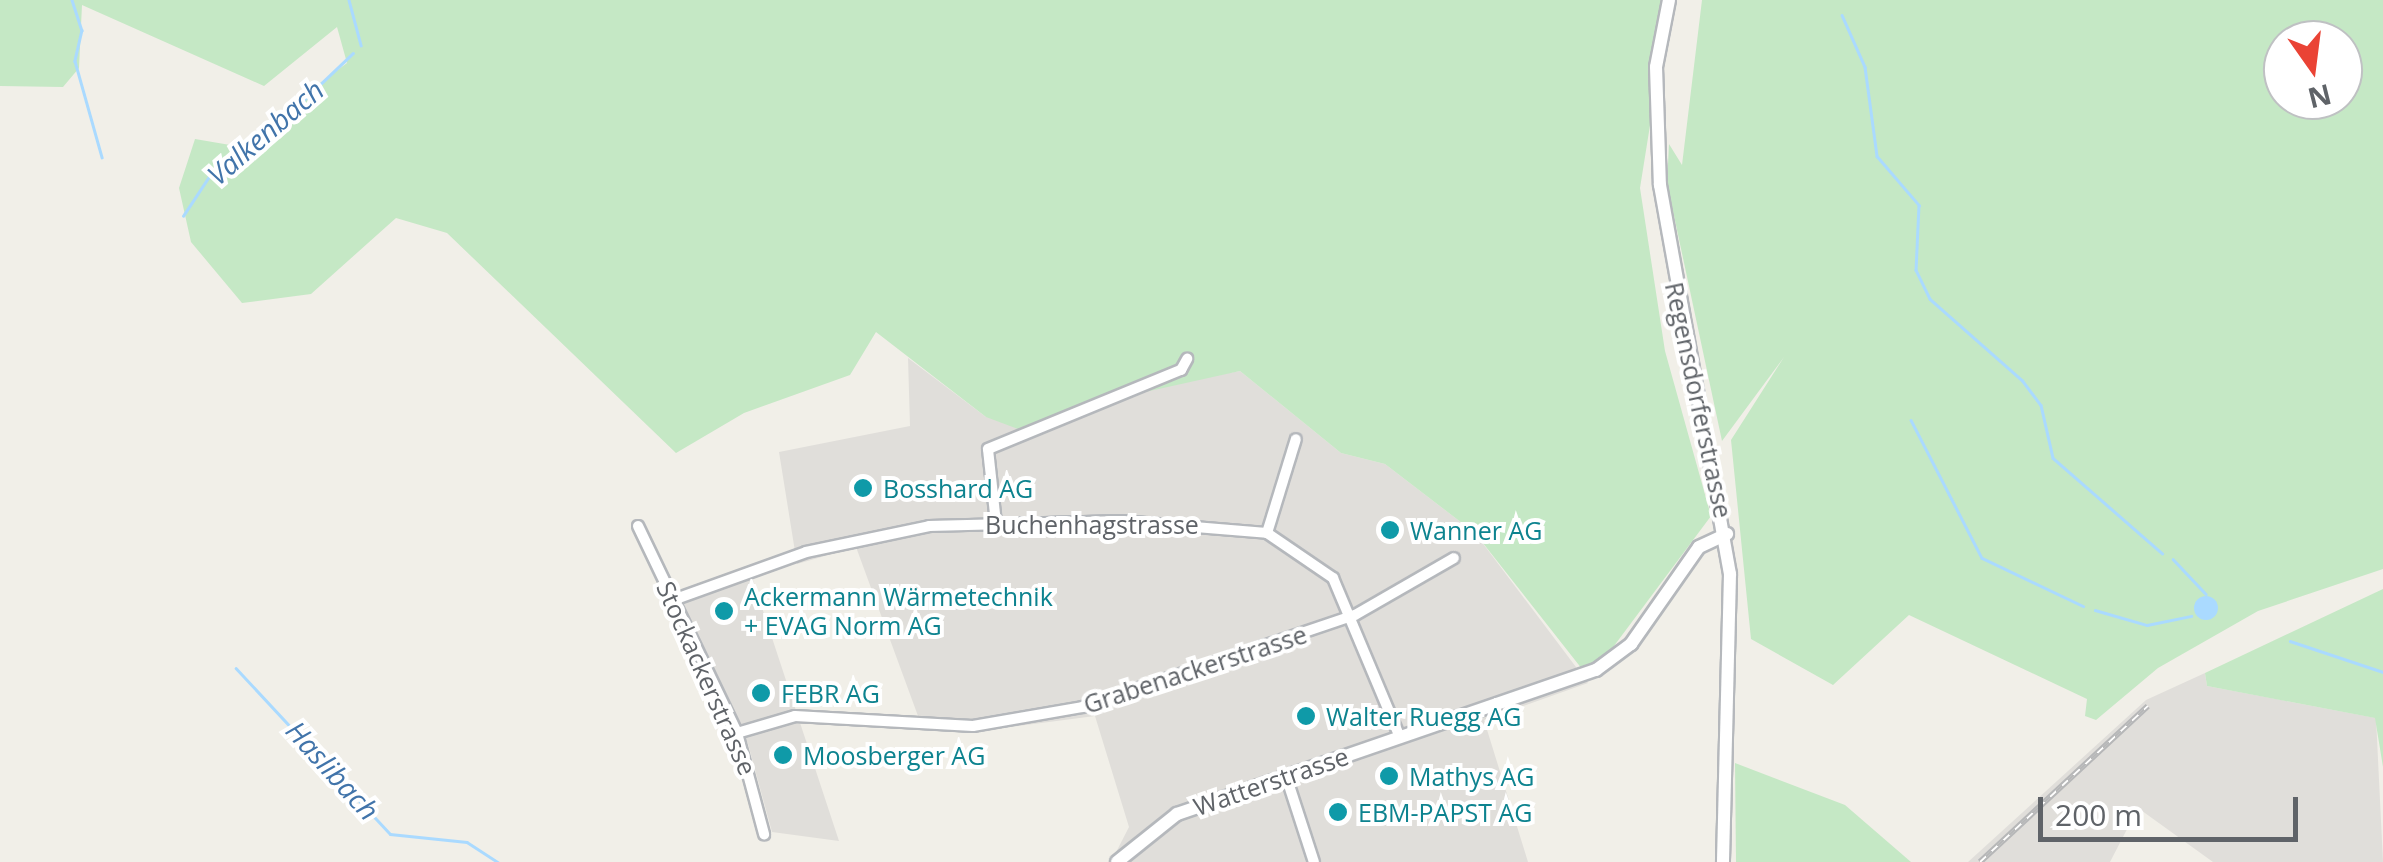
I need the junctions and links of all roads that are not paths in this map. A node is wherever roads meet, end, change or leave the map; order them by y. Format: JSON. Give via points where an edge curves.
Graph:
{"nodes":[{"id":1,"x":1669,"y":0,"type":"edge"},
{"id":2,"x":1187,"y":359,"type":"dead end"},
{"id":3,"x":1296,"y":439,"type":"dead end"},
{"id":4,"x":996,"y":522,"type":"junction"},
{"id":5,"x":638,"y":526,"type":"dead end"},
{"id":6,"x":1267,"y":533,"type":"junction"},
{"id":7,"x":1728,"y":534,"type":"junction"},
{"id":8,"x":1454,"y":558,"type":"dead end"},
{"id":9,"x":673,"y":600,"type":"junction"},
{"id":10,"x":1355,"y":614,"type":"junction"},
{"id":11,"x":737,"y":733,"type":"junction"},
{"id":12,"x":1400,"y":737,"type":"junction"},
{"id":13,"x":1286,"y":776,"type":"junction"},
{"id":14,"x":764,"y":834,"type":"dead end"},
{"id":15,"x":1310,"y":861,"type":"edge"},
{"id":16,"x":1118,"y":862,"type":"edge"},
{"id":17,"x":1723,"y":862,"type":"edge"}],
"edges":[{"from":1,"to":7,"type":"street","name":"Regensdorferstrasse","via":[[1656,67],[1660,185]]},
{"from":2,"to":4,"type":"street","via":[[988,450]]},
{"from":3,"to":6,"type":"street"},
{"from":4,"to":6,"type":"street","name":"Buchenhagstrasse"},
{"from":4,"to":9,"type":"street","name":"Buchenhagstrasse","via":[[840,543]]},
{"from":5,"to":9,"type":"street","name":"Stockackerstrasse"},
{"from":6,"to":10,"type":"street","via":[[1333,578]]},
{"from":7,"to":12,"type":"street","name":"Watterstrasse","via":[[1699,547],[1609,662]]},
{"from":7,"to":17,"type":"street","name":"Regensdorferstrasse"},
{"from":8,"to":10,"type":"street","name":"Grabenackerstrasse"},
{"from":9,"to":11,"type":"street","name":"Stockackerstrasse"},
{"from":10,"to":11,"type":"street","name":"Grabenackerstrasse","via":[[1083,707],[973,726],[794,716]]},
{"from":10,"to":12,"type":"street"},
{"from":11,"to":14,"type":"street","name":"Stockackerstrasse"},
{"from":12,"to":13,"type":"street","name":"Watterstrasse"},
{"from":13,"to":15,"type":"street"},
{"from":13,"to":16,"type":"street","name":"Watterstrasse","via":[[1161,822]]}]}
